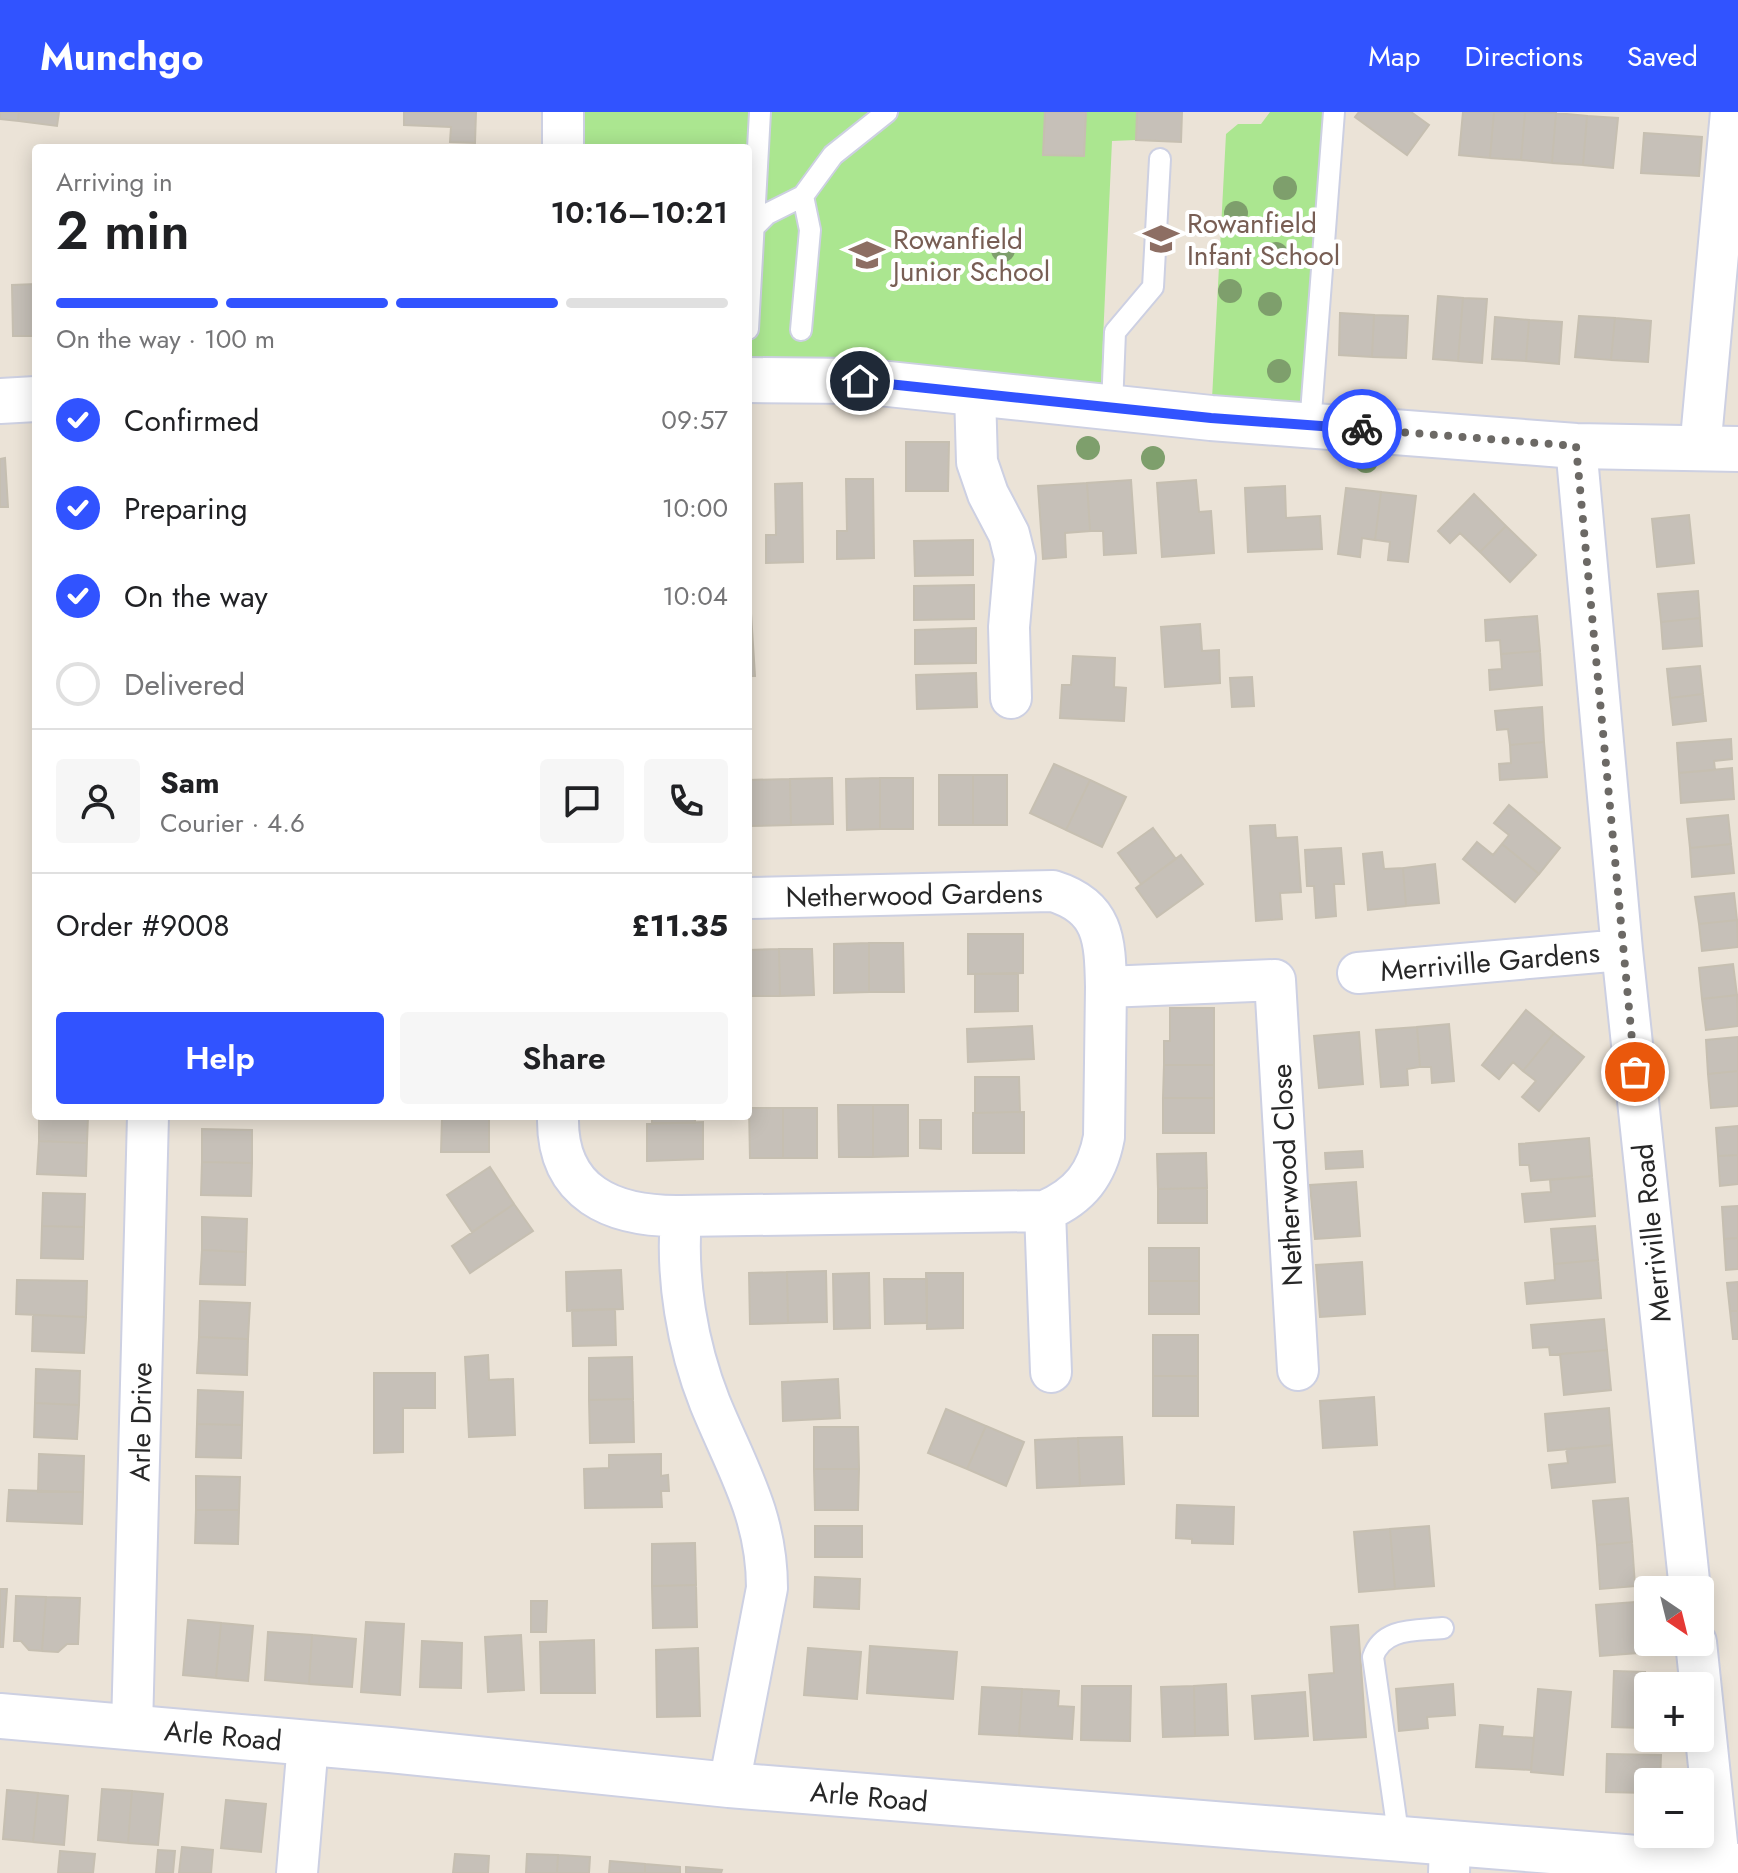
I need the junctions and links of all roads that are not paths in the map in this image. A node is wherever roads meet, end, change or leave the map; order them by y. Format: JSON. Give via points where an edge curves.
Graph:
{"nodes":[{"id":1,"x":563,"y":112,"type":"edge"},
{"id":2,"x":760,"y":112,"type":"edge"},
{"id":3,"x":887,"y":112,"type":"edge"},
{"id":4,"x":1334,"y":112,"type":"edge"},
{"id":5,"x":1731,"y":112,"type":"edge"},
{"id":6,"x":563,"y":144,"type":"edge"},
{"id":7,"x":1160,"y":159,"type":"dead end"},
{"id":8,"x":803,"y":196,"type":"junction"},
{"id":9,"x":754,"y":227,"type":"junction"},
{"id":10,"x":752,"y":252,"type":"edge"},
{"id":11,"x":801,"y":330,"type":"dead end"},
{"id":12,"x":752,"y":380,"type":"edge"},
{"id":13,"x":975,"y":393,"type":"junction"},
{"id":14,"x":32,"y":399,"type":"edge"},
{"id":15,"x":0,"y":401,"type":"edge"},
{"id":16,"x":1112,"y":407,"type":"junction"},
{"id":17,"x":1310,"y":426,"type":"junction"},
{"id":18,"x":1576,"y":446,"type":"junction"},
{"id":19,"x":1719,"y":450,"type":"edge"},
{"id":20,"x":1011,"y":698,"type":"dead end"},
{"id":21,"x":752,"y":898,"type":"edge"},
{"id":22,"x":1622,"y":950,"type":"junction"},
{"id":23,"x":1358,"y":973,"type":"dead end"},
{"id":24,"x":1106,"y":987,"type":"junction"},
{"id":25,"x":148,"y":1120,"type":"edge"},
{"id":26,"x":558,"y":1120,"type":"edge"},
{"id":27,"x":1045,"y":1211,"type":"junction"},
{"id":28,"x":681,"y":1216,"type":"junction"},
{"id":29,"x":1298,"y":1370,"type":"dead end"},
{"id":30,"x":1051,"y":1372,"type":"dead end"},
{"id":31,"x":1689,"y":1576,"type":"edge"},
{"id":32,"x":1443,"y":1628,"type":"dead end"},
{"id":33,"x":1698,"y":1656,"type":"edge"},
{"id":34,"x":0,"y":1716,"type":"edge"},
{"id":35,"x":132,"y":1728,"type":"junction"},
{"id":36,"x":308,"y":1743,"type":"junction"},
{"id":37,"x":729,"y":1785,"type":"junction"},
{"id":38,"x":1399,"y":1841,"type":"junction"},
{"id":39,"x":1449,"y":1859,"type":"edge"},
{"id":40,"x":1729,"y":1864,"type":"edge"},
{"id":41,"x":297,"y":1873,"type":"edge"}],
"edges":[{"from":1,"to":6,"type":"street"},
{"from":2,"to":9,"type":"lane"},
{"from":3,"to":8,"type":"lane","via":[[833,155]]},
{"from":4,"to":17,"type":"lane"},
{"from":5,"to":19,"type":"street"},
{"from":7,"to":16,"type":"lane","via":[[1153,287],[1115,332]]},
{"from":8,"to":9,"type":"lane","via":[[767,214]]},
{"from":8,"to":11,"type":"lane","via":[[810,230]]},
{"from":9,"to":10,"type":"lane"},
{"from":12,"to":13,"type":"street","via":[[860,381]]},
{"from":13,"to":16,"type":"street"},
{"from":13,"to":20,"type":"street","via":[[977,462],[1015,558],[1009,627]]},
{"from":14,"to":15,"type":"street"},
{"from":16,"to":17,"type":"street"},
{"from":17,"to":18,"type":"street"},
{"from":18,"to":19,"type":"street"},
{"from":18,"to":22,"type":"street","name":"Merriville Road"},
{"from":21,"to":24,"type":"street","name":"Netherwood Gardens","via":[[1053,891],[1077,898],[1096,922],[1106,951]]},
{"from":22,"to":23,"type":"street","name":"Merriville Gardens"},
{"from":22,"to":31,"type":"street","name":"Merriville Road"},
{"from":24,"to":27,"type":"street","name":"Netherwood Gardens","via":[[1101,1157],[1079,1191]]},
{"from":24,"to":29,"type":"street","name":"Netherwood Close","via":[[1275,980]]},
{"from":25,"to":35,"type":"street","name":"Arle Drive"},
{"from":26,"to":28,"type":"street","via":[[567,1164],[590,1194],[628,1214]]},
{"from":27,"to":28,"type":"street"},
{"from":27,"to":30,"type":"street"},
{"from":28,"to":37,"type":"street","via":[[677,1263],[690,1333],[709,1399],[759,1514],[767,1557],[762,1619]]},
{"from":32,"to":38,"type":"lane","via":[[1392,1634],[1373,1657]]},
{"from":33,"to":40,"type":"street"},
{"from":34,"to":35,"type":"street","name":"Arle Road"},
{"from":35,"to":36,"type":"street","name":"Arle Road"},
{"from":36,"to":37,"type":"street","name":"Arle Road"},
{"from":36,"to":41,"type":"street"},
{"from":37,"to":38,"type":"street","name":"Arle Road"},
{"from":38,"to":39,"type":"street","name":"Arle Road"},
{"from":39,"to":40,"type":"street","name":"Arle Road"}]}
